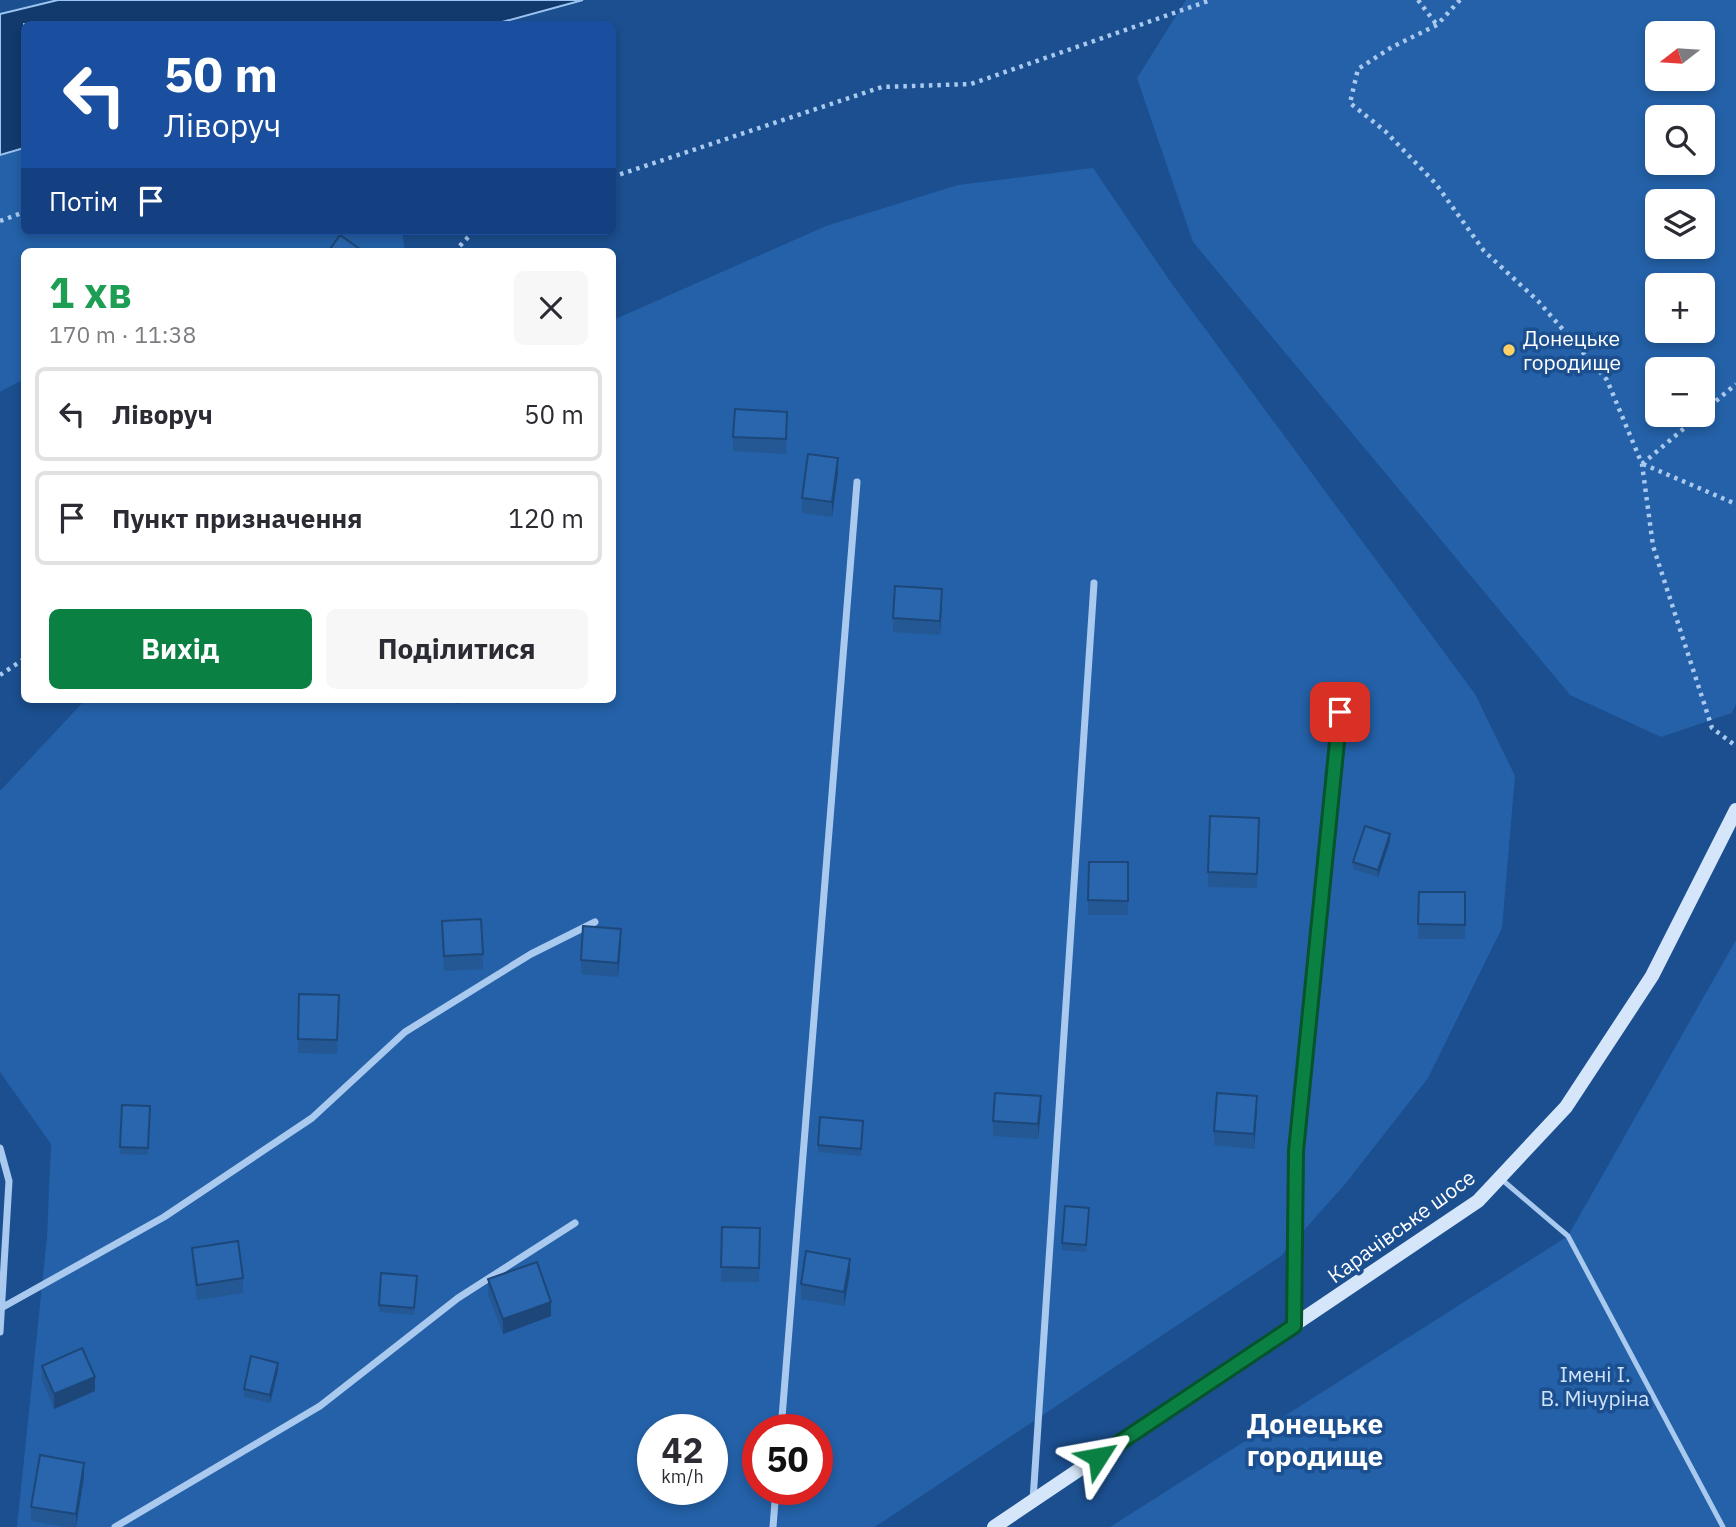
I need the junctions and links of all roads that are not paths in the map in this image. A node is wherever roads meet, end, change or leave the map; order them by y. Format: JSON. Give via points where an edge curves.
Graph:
{"nodes":[{"id":1,"x":857,"y":482,"type":"dead end"},
{"id":2,"x":1094,"y":583,"type":"dead end"},
{"id":3,"x":1340,"y":712,"type":"dead end"},
{"id":4,"x":1736,"y":810,"type":"edge"},
{"id":5,"x":595,"y":922,"type":"dead end"},
{"id":6,"x":0,"y":1148,"type":"edge"},
{"id":7,"x":1500,"y":1178,"type":"junction"},
{"id":8,"x":575,"y":1223,"type":"dead end"},
{"id":9,"x":3,"y":1307,"type":"junction"},
{"id":10,"x":1294,"y":1326,"type":"junction"},
{"id":11,"x":0,"y":1332,"type":"edge"},
{"id":12,"x":782,"y":1414,"type":"edge"},
{"id":13,"x":1033,"y":1501,"type":"junction"},
{"id":14,"x":775,"y":1505,"type":"edge"},
{"id":15,"x":115,"y":1527,"type":"edge"},
{"id":16,"x":773,"y":1527,"type":"edge"},
{"id":17,"x":994,"y":1527,"type":"edge"},
{"id":18,"x":1723,"y":1527,"type":"edge"}],
"edges":[{"from":1,"to":12,"type":"street"},
{"from":2,"to":13,"type":"street"},
{"from":3,"to":10,"type":"street","via":[[1296,1151]]},
{"from":4,"to":7,"type":"main road","name":"Карачівське шосе","via":[[1644,987],[1566,1107]]},
{"from":5,"to":9,"type":"street","via":[[531,954],[404,1032],[312,1118],[164,1217]]},
{"from":6,"to":9,"type":"street","via":[[9,1181]]},
{"from":7,"to":10,"type":"main road","name":"Карачівське шосе","via":[[1478,1200]]},
{"from":7,"to":18,"type":"lane","via":[[1568,1236]]},
{"from":8,"to":15,"type":"street","via":[[458,1298],[320,1406]]},
{"from":9,"to":11,"type":"street"},
{"from":10,"to":13,"type":"main road","name":"Карачівське шосе"},
{"from":13,"to":17,"type":"main road","name":"Карачівське шосе"},
{"from":14,"to":16,"type":"street"}]}
